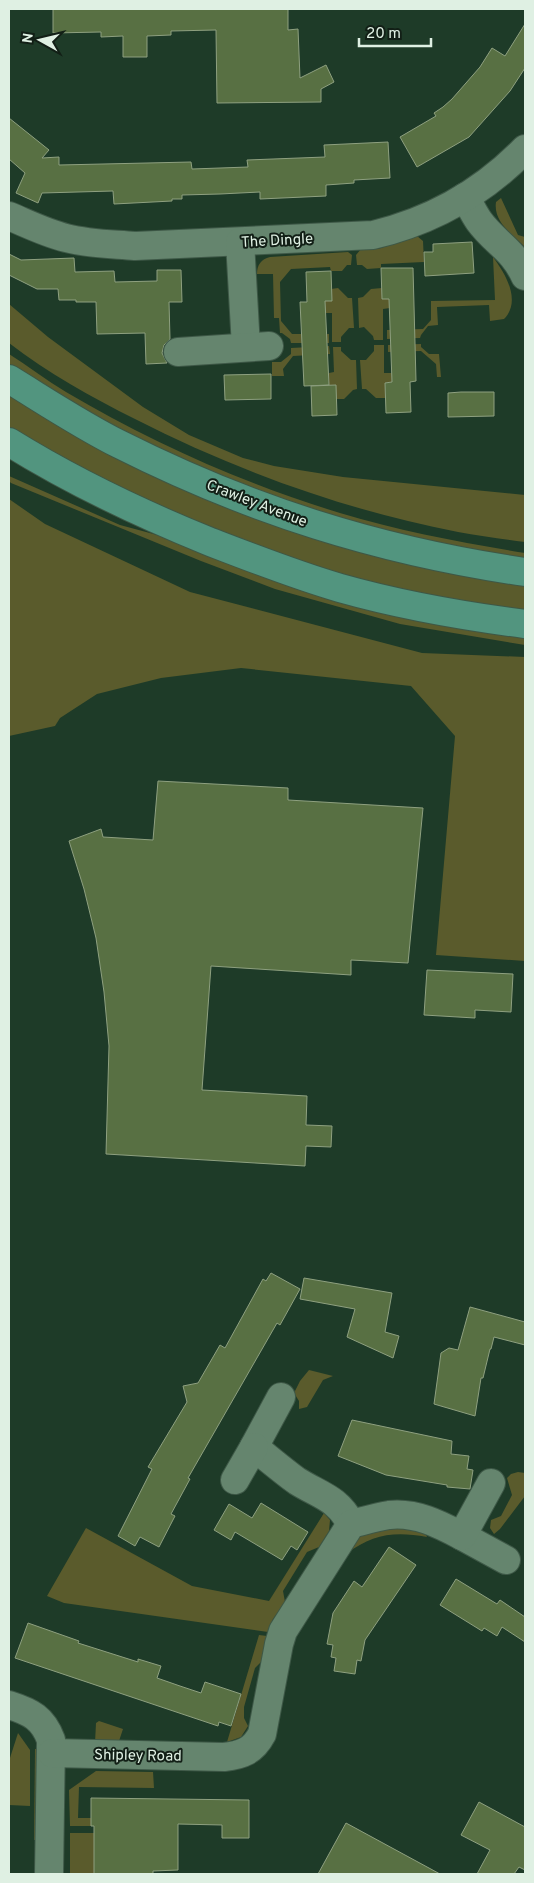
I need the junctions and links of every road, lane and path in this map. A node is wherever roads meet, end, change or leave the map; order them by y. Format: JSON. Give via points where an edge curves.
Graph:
{"nodes":[{"id":1,"x":525,"y":149,"type":"edge"},
{"id":2,"x":466,"y":197,"type":"junction"},
{"id":3,"x":9,"y":216,"type":"edge"},
{"id":4,"x":240,"y":242,"type":"junction"},
{"id":5,"x":525,"y":276,"type":"edge"},
{"id":6,"x":178,"y":352,"type":"dead end"},
{"id":7,"x":9,"y":379,"type":"edge"},
{"id":8,"x":9,"y":442,"type":"edge"},
{"id":9,"x":525,"y":572,"type":"edge"},
{"id":10,"x":525,"y":624,"type":"edge"},
{"id":11,"x":281,"y":1397,"type":"dead end"},
{"id":12,"x":254,"y":1447,"type":"junction"},
{"id":13,"x":234,"y":1480,"type":"dead end"},
{"id":14,"x":491,"y":1483,"type":"dead end"},
{"id":15,"x":351,"y":1524,"type":"junction"},
{"id":16,"x":462,"y":1536,"type":"junction"},
{"id":17,"x":506,"y":1560,"type":"dead end"},
{"id":18,"x":9,"y":1705,"type":"edge"},
{"id":19,"x":52,"y":1753,"type":"junction"},
{"id":20,"x":49,"y":1874,"type":"edge"}],
"edges":[{"from":1,"to":2,"type":"street","name":"The Dingle"},
{"from":2,"to":4,"type":"street","name":"The Dingle","via":[[434,214],[373,235]]},
{"from":2,"to":5,"type":"street","via":[[480,222],[519,263]]},
{"from":3,"to":4,"type":"street","name":"The Dingle","via":[[68,239],[103,244]]},
{"from":4,"to":6,"type":"street","via":[[258,347]]},
{"from":7,"to":9,"type":"main road","name":"Crawley Avenue","via":[[118,444],[293,519],[419,553]]},
{"from":8,"to":10,"type":"main road","via":[[105,496],[268,565],[411,605]]},
{"from":11,"to":12,"type":"street"},
{"from":12,"to":13,"type":"street"},
{"from":12,"to":15,"type":"street","via":[[300,1483],[329,1498]]},
{"from":14,"to":16,"type":"street"},
{"from":15,"to":16,"type":"street","via":[[400,1514],[433,1521]]},
{"from":15,"to":19,"type":"street","name":"Shipley Road","via":[[284,1631],[262,1734],[247,1752],[224,1757]]},
{"from":16,"to":17,"type":"street"},
{"from":18,"to":19,"type":"street","via":[[40,1720],[49,1734]]},
{"from":19,"to":20,"type":"street"}]}
